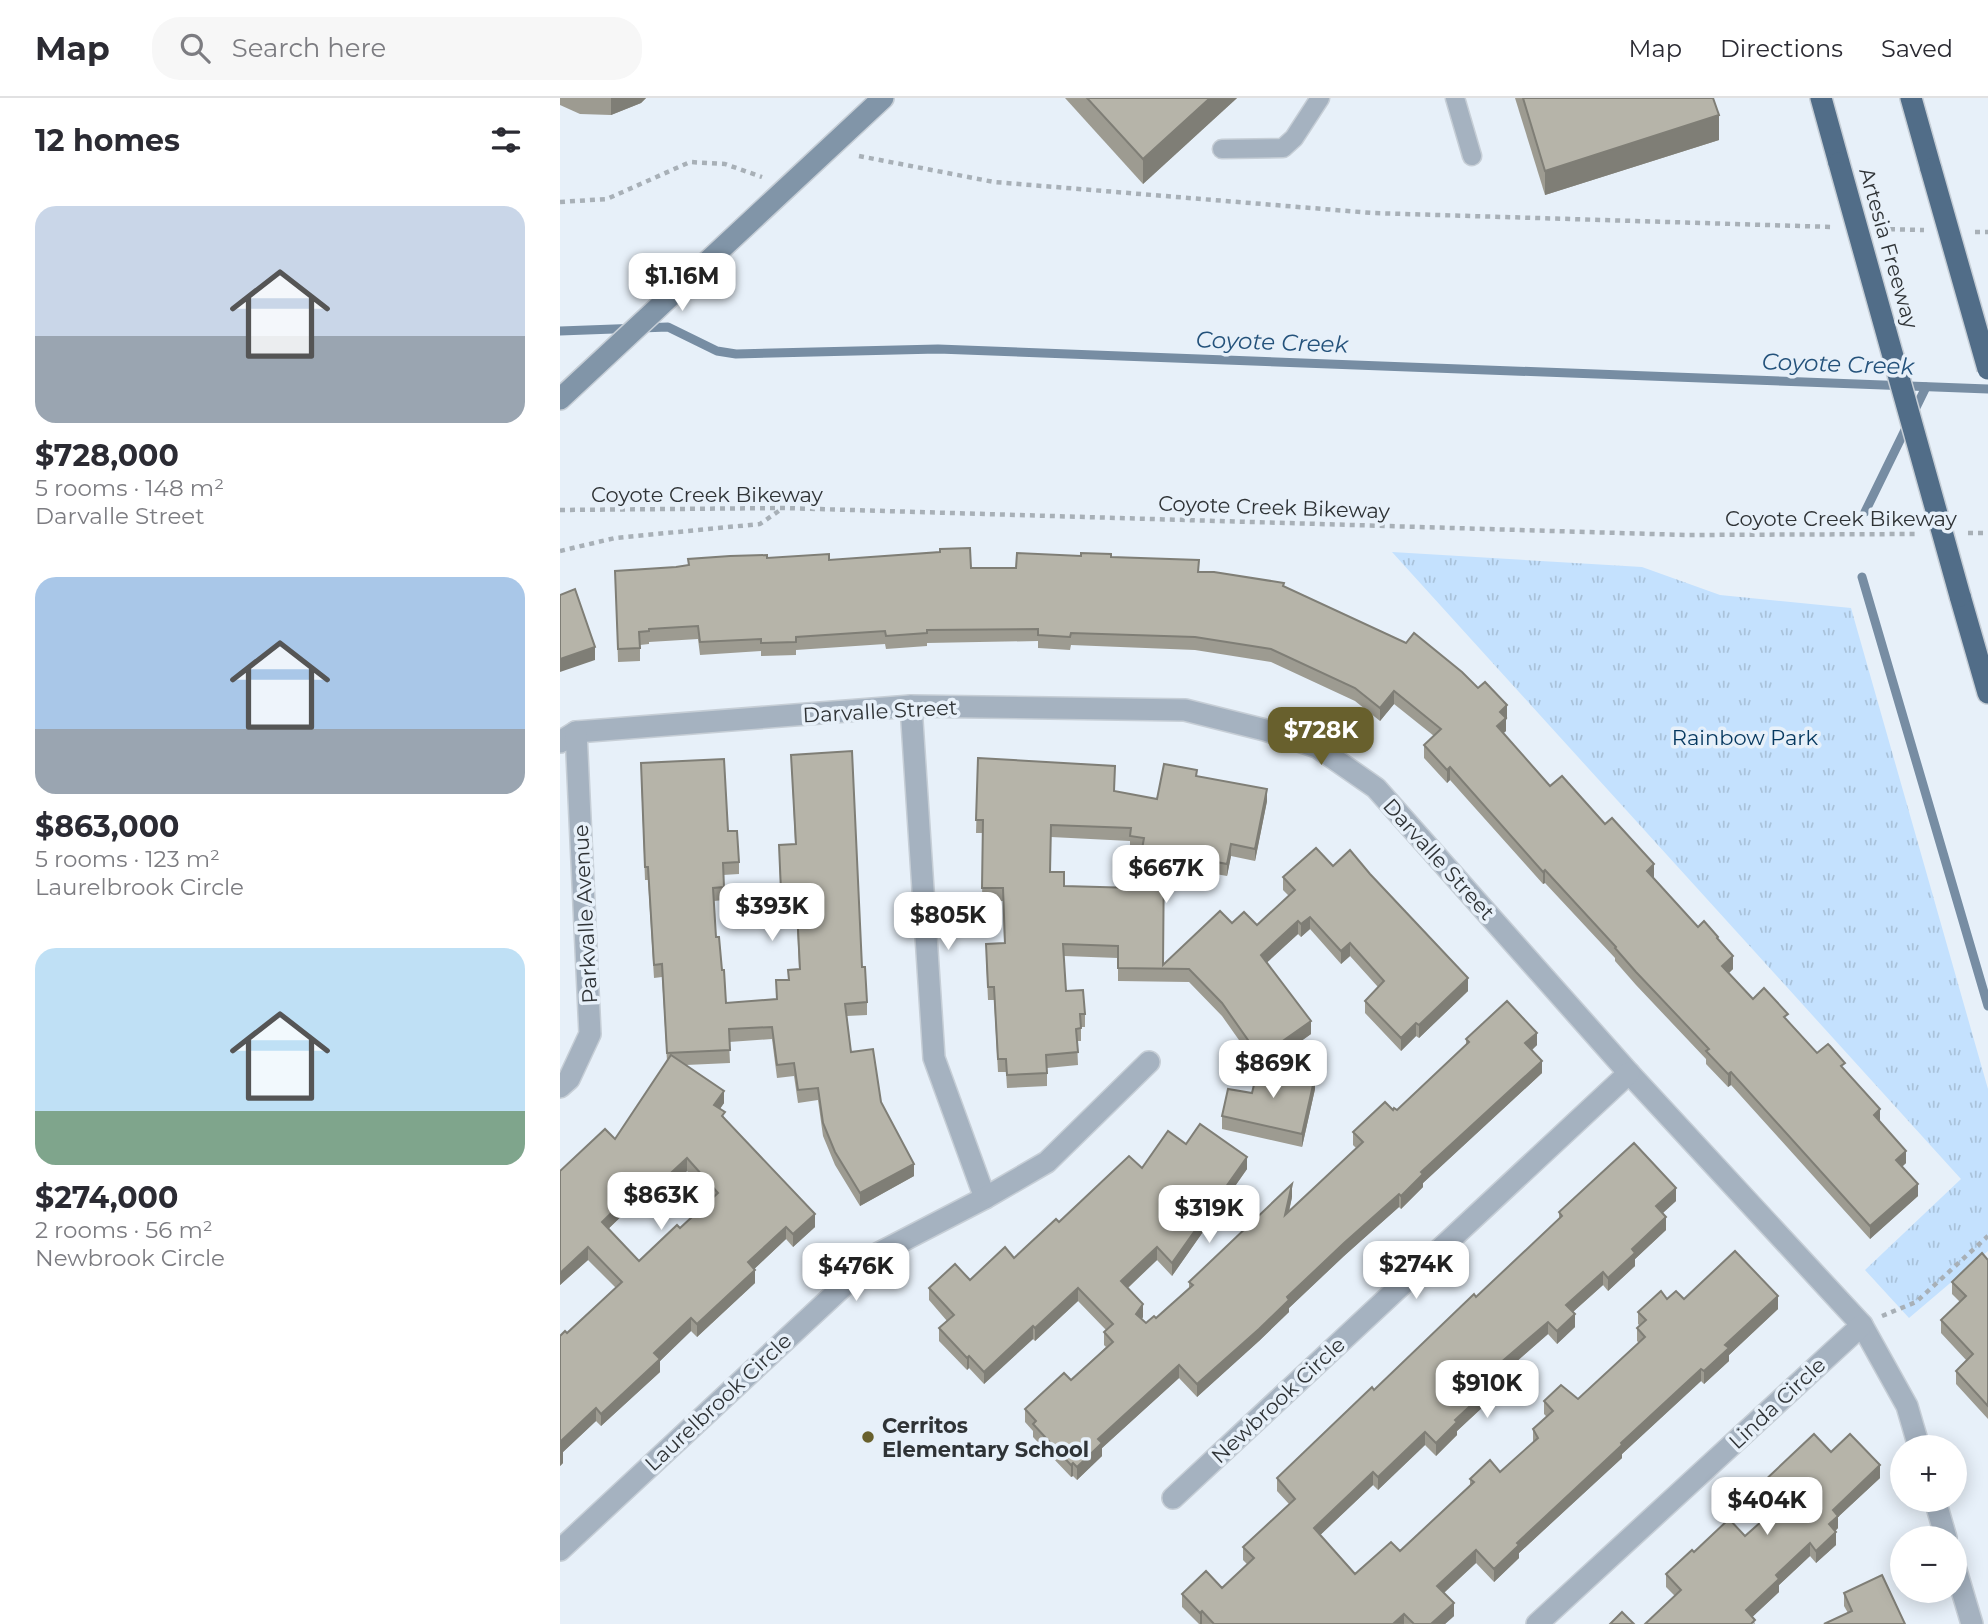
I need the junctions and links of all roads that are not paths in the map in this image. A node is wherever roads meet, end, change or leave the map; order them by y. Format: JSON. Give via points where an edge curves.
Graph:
{"nodes":[{"id":1,"x":884,"y":98,"type":"edge"},
{"id":2,"x":1320,"y":98,"type":"edge"},
{"id":3,"x":1455,"y":98,"type":"edge"},
{"id":4,"x":1821,"y":98,"type":"edge"},
{"id":5,"x":1911,"y":98,"type":"edge"},
{"id":6,"x":1222,"y":149,"type":"dead end"},
{"id":7,"x":1472,"y":156,"type":"dead end"},
{"id":8,"x":1988,"y":369,"type":"edge"},
{"id":9,"x":560,"y":399,"type":"edge"},
{"id":10,"x":1988,"y":693,"type":"edge"},
{"id":11,"x":911,"y":706,"type":"junction"},
{"id":12,"x":568,"y":737,"type":"edge"},
{"id":13,"x":1149,"y":1062,"type":"dead end"},
{"id":14,"x":1629,"y":1073,"type":"junction"},
{"id":15,"x":560,"y":1087,"type":"edge"},
{"id":16,"x":985,"y":1198,"type":"junction"},
{"id":17,"x":1862,"y":1325,"type":"junction"},
{"id":18,"x":1915,"y":1435,"type":"edge"},
{"id":19,"x":1173,"y":1498,"type":"dead end"},
{"id":20,"x":560,"y":1550,"type":"edge"},
{"id":21,"x":1966,"y":1603,"type":"edge"},
{"id":22,"x":1537,"y":1624,"type":"edge"},
{"id":23,"x":1972,"y":1624,"type":"edge"}],
"edges":[{"from":1,"to":9,"type":"main road"},
{"from":2,"to":6,"type":"lane","via":[[1283,148]]},
{"from":3,"to":7,"type":"lane"},
{"from":4,"to":10,"type":"highway","name":"Artesia Freeway","bridge":true},
{"from":5,"to":8,"type":"highway","bridge":true},
{"from":11,"to":12,"type":"street","name":"Darvalle Street"},
{"from":11,"to":14,"type":"street","name":"Darvalle Street","via":[[1185,710],[1317,747],[1376,788]]},
{"from":11,"to":16,"type":"street","via":[[934,1058]]},
{"from":12,"to":15,"type":"street","name":"Parkvalle Avenue","via":[[590,1034],[569,1079]]},
{"from":13,"to":16,"type":"street","name":"Laurelbrook Circle","via":[[1047,1162]]},
{"from":14,"to":17,"type":"street","name":"Darvalle Street"},
{"from":14,"to":19,"type":"street","name":"Newbrook Circle"},
{"from":16,"to":20,"type":"street","name":"Laurelbrook Circle","via":[[879,1253]]},
{"from":17,"to":18,"type":"street","name":"Darvalle Street","via":[[1907,1406]]},
{"from":17,"to":22,"type":"street","name":"Linda Circle"},
{"from":21,"to":23,"type":"street"}]}
